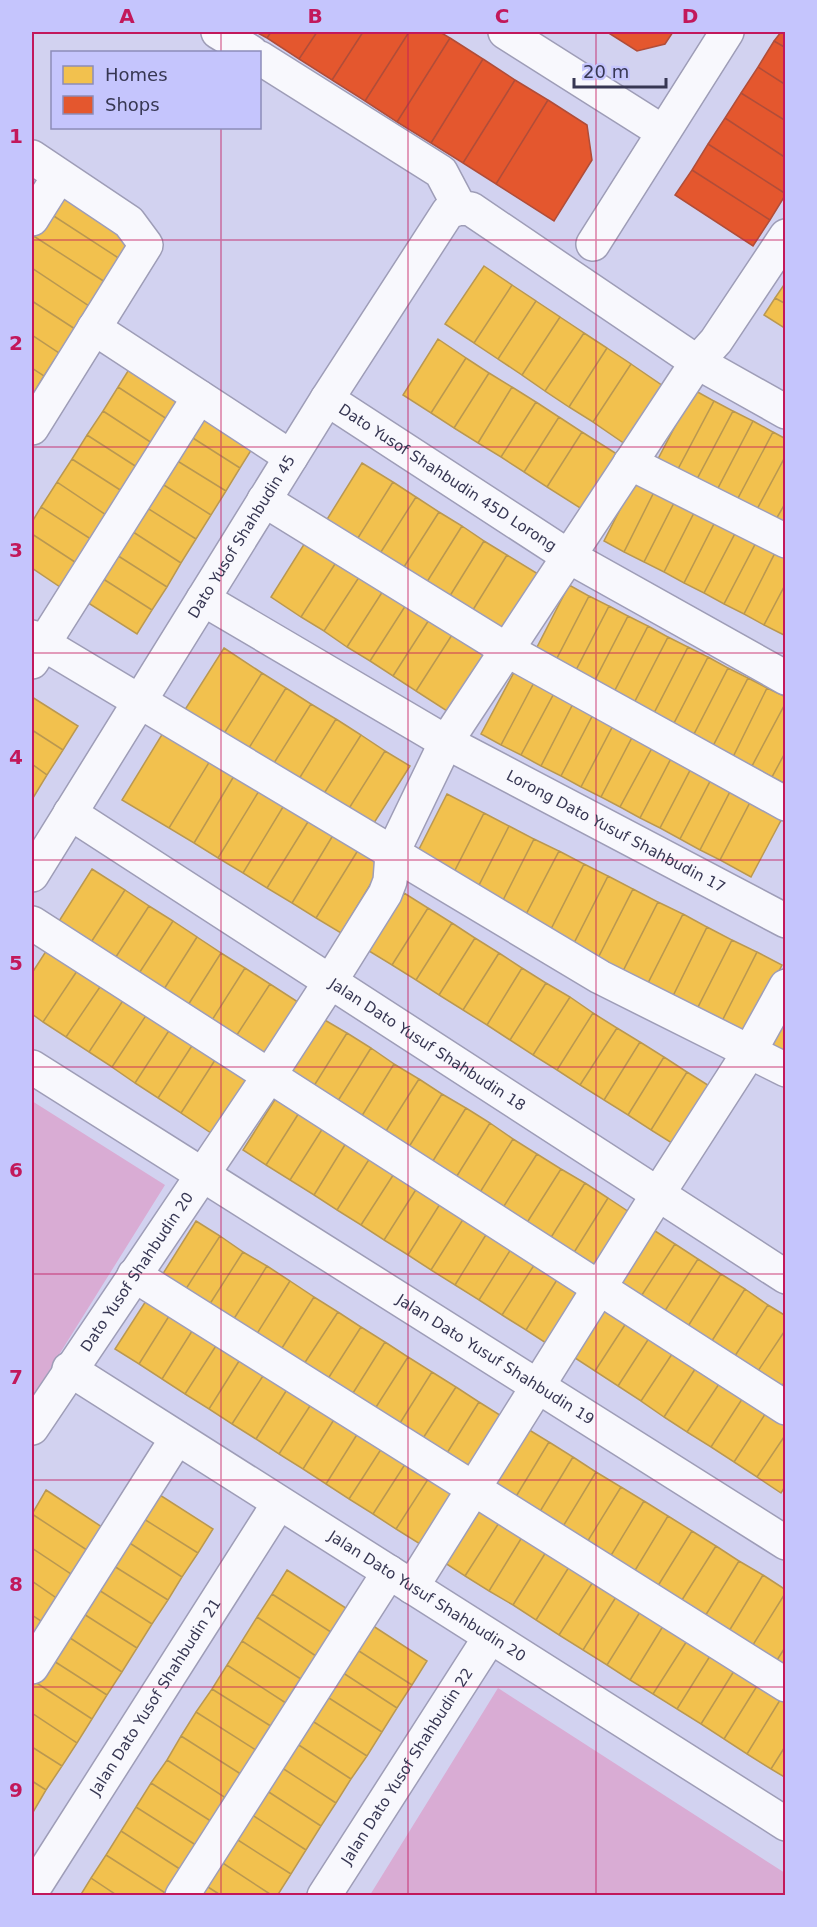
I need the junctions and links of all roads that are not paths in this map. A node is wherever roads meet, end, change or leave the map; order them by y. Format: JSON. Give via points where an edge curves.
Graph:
{"nodes":[{"id":1,"x":218,"y":32,"type":"edge"},
{"id":2,"x":505,"y":32,"type":"edge"},
{"id":3,"x":727,"y":32,"type":"edge"},
{"id":4,"x":249,"y":51,"type":"edge"},
{"id":5,"x":261,"y":59,"type":"edge"},
{"id":6,"x":663,"y":132,"type":"junction"},
{"id":7,"x":32,"y":157,"type":"edge"},
{"id":8,"x":59,"y":176,"type":"junction"},
{"id":9,"x":460,"y":208,"type":"junction"},
{"id":10,"x":32,"y":219,"type":"edge"},
{"id":11,"x":786,"y":236,"type":"edge"},
{"id":12,"x":593,"y":244,"type":"dead end"},
{"id":13,"x":94,"y":328,"type":"junction"},
{"id":14,"x":697,"y":362,"type":"junction"},
{"id":15,"x":199,"y":397,"type":"junction"},
{"id":16,"x":327,"y":399,"type":"junction"},
{"id":17,"x":786,"y":412,"type":"edge"},
{"id":18,"x":32,"y":428,"type":"edge"},
{"id":19,"x":291,"y":457,"type":"junction"},
{"id":20,"x":630,"y":464,"type":"junction"},
{"id":21,"x":264,"y":500,"type":"junction"},
{"id":22,"x":786,"y":541,"type":"edge"},
{"id":23,"x":568,"y":556,"type":"junction"},
{"id":24,"x":203,"y":599,"type":"junction"},
{"id":25,"x":35,"y":647,"type":"edge"},
{"id":26,"x":507,"y":650,"type":"junction"},
{"id":27,"x":786,"y":678,"type":"edge"},
{"id":28,"x":139,"y":701,"type":"junction"},
{"id":29,"x":446,"y":742,"type":"junction"},
{"id":30,"x":786,"y":804,"type":"edge"},
{"id":31,"x":70,"y":813,"type":"junction"},
{"id":32,"x":392,"y":854,"type":"junction"},
{"id":33,"x":32,"y":875,"type":"edge"},
{"id":34,"x":785,"y":919,"type":"edge"},
{"id":35,"x":32,"y":923,"type":"edge"},
{"id":36,"x":330,"y":982,"type":"junction"},
{"id":37,"x":786,"y":986,"type":"edge"},
{"id":38,"x":750,"y":1051,"type":"junction"},
{"id":39,"x":32,"y":1067,"type":"edge"},
{"id":40,"x":786,"y":1070,"type":"edge"},
{"id":41,"x":269,"y":1076,"type":"junction"},
{"id":42,"x":203,"y":1175,"type":"junction"},
{"id":43,"x":658,"y":1194,"type":"junction"},
{"id":44,"x":134,"y":1275,"type":"junction"},
{"id":45,"x":786,"y":1277,"type":"edge"},
{"id":46,"x":599,"y":1288,"type":"junction"},
{"id":47,"x":69,"y":1369,"type":"junction"},
{"id":48,"x":537,"y":1387,"type":"junction"},
{"id":49,"x":786,"y":1408,"type":"edge"},
{"id":50,"x":32,"y":1428,"type":"edge"},
{"id":51,"x":177,"y":1438,"type":"junction"},
{"id":52,"x":474,"y":1488,"type":"junction"},
{"id":53,"x":279,"y":1503,"type":"junction"},
{"id":54,"x":786,"y":1544,"type":"edge"},
{"id":55,"x":400,"y":1580,"type":"junction"},
{"id":56,"x":490,"y":1636,"type":"junction"},
{"id":57,"x":32,"y":1667,"type":"edge"},
{"id":58,"x":786,"y":1684,"type":"edge"},
{"id":59,"x":786,"y":1824,"type":"edge"},
{"id":60,"x":32,"y":1892,"type":"edge"},
{"id":61,"x":182,"y":1896,"type":"edge"},
{"id":62,"x":324,"y":1896,"type":"edge"}],
"edges":[{"from":1,"to":4,"type":"street"},
{"from":2,"to":6,"type":"street"},
{"from":3,"to":6,"type":"street"},
{"from":5,"to":9,"type":"street","via":[[441,172]]},
{"from":6,"to":12,"type":"street"},
{"from":7,"to":8,"type":"street"},
{"from":8,"to":10,"type":"street"},
{"from":8,"to":13,"type":"street","via":[[129,222],[146,245]]},
{"from":9,"to":14,"type":"street","via":[[471,209]]},
{"from":9,"to":16,"type":"street","name":"Dato Yusof Shahbudin 45","via":[[448,212]]},
{"from":11,"to":14,"type":"street","name":"Dato Yusof Shahbudin 20","via":[[716,341]]},
{"from":13,"to":15,"type":"street"},
{"from":13,"to":18,"type":"street"},
{"from":14,"to":17,"type":"street"},
{"from":14,"to":20,"type":"street","name":"Dato Yusof Shahbudin 20"},
{"from":15,"to":19,"type":"street"},
{"from":15,"to":25,"type":"street"},
{"from":16,"to":19,"type":"street","name":"Dato Yusof Shahbudin 45"},
{"from":16,"to":23,"type":"street","name":"Dato Yusof Shahbudin 45D Lorong"},
{"from":19,"to":21,"type":"street","name":"Dato Yusof Shahbudin 45"},
{"from":20,"to":22,"type":"street"},
{"from":20,"to":23,"type":"street","name":"Dato Yusof Shahbudin 20"},
{"from":21,"to":24,"type":"street","name":"Dato Yusof Shahbudin 45"},
{"from":21,"to":26,"type":"street"},
{"from":23,"to":26,"type":"street","name":"Dato Yusof Shahbudin 20"},
{"from":23,"to":27,"type":"street","name":"Dato Yusof Shahbudin 45D Lorong"},
{"from":24,"to":28,"type":"street","name":"Dato Yusof Shahbudin 45"},
{"from":24,"to":29,"type":"street","name":"Lorong Dato Yusuf Shahbudin 17"},
{"from":25,"to":28,"type":"street"},
{"from":26,"to":29,"type":"street","name":"Dato Yusof Shahbudin 20"},
{"from":26,"to":30,"type":"street"},
{"from":28,"to":31,"type":"street","name":"Dato Yusof Shahbudin 45"},
{"from":28,"to":32,"type":"street"},
{"from":29,"to":32,"type":"street","name":"Dato Yusof Shahbudin 20"},
{"from":29,"to":34,"type":"street","name":"Lorong Dato Yusuf Shahbudin 17"},
{"from":31,"to":33,"type":"street","name":"Dato Yusof Shahbudin 45"},
{"from":31,"to":36,"type":"street","name":"Jalan Dato Yusuf Shahbudin 18"},
{"from":32,"to":36,"type":"street","name":"Dato Yusof Shahbudin 20","via":[[385,894]]},
{"from":32,"to":38,"type":"street","via":[[600,977]]},
{"from":35,"to":41,"type":"street"},
{"from":36,"to":41,"type":"street","name":"Dato Yusof Shahbudin 20"},
{"from":36,"to":43,"type":"street","name":"Jalan Dato Yusuf Shahbudin 18"},
{"from":37,"to":38,"type":"street"},
{"from":38,"to":40,"type":"street"},
{"from":38,"to":43,"type":"street"},
{"from":39,"to":42,"type":"street","name":"Jalan Dato Yusuf Shahbudin 19"},
{"from":41,"to":42,"type":"street","name":"Dato Yusof Shahbudin 20"},
{"from":41,"to":46,"type":"street"},
{"from":42,"to":44,"type":"street","name":"Dato Yusof Shahbudin 20"},
{"from":42,"to":48,"type":"street","name":"Jalan Dato Yusuf Shahbudin 19"},
{"from":43,"to":45,"type":"street","name":"Jalan Dato Yusuf Shahbudin 18"},
{"from":43,"to":46,"type":"street"},
{"from":44,"to":47,"type":"street","name":"Dato Yusof Shahbudin 20"},
{"from":44,"to":52,"type":"street"},
{"from":46,"to":48,"type":"street"},
{"from":46,"to":49,"type":"street"},
{"from":47,"to":50,"type":"street","name":"Dato Yusof Shahbudin 20"},
{"from":47,"to":51,"type":"street","name":"Jalan Dato Yusuf Shahbudin 20"},
{"from":48,"to":52,"type":"street"},
{"from":48,"to":54,"type":"street","name":"Jalan Dato Yusuf Shahbudin 19"},
{"from":51,"to":53,"type":"street","name":"Jalan Dato Yusuf Shahbudin 20"},
{"from":51,"to":57,"type":"street"},
{"from":52,"to":55,"type":"street"},
{"from":52,"to":58,"type":"street"},
{"from":53,"to":55,"type":"street","name":"Jalan Dato Yusuf Shahbudin 20"},
{"from":53,"to":60,"type":"street","name":"Jalan Dato Yusof Shahbudin 21"},
{"from":55,"to":56,"type":"street","name":"Jalan Dato Yusuf Shahbudin 20"},
{"from":55,"to":61,"type":"street"},
{"from":56,"to":59,"type":"street","name":"Jalan Dato Yusuf Shahbudin 20"},
{"from":56,"to":62,"type":"street","name":"Jalan Dato Yusof Shahbudin 22"}]}
